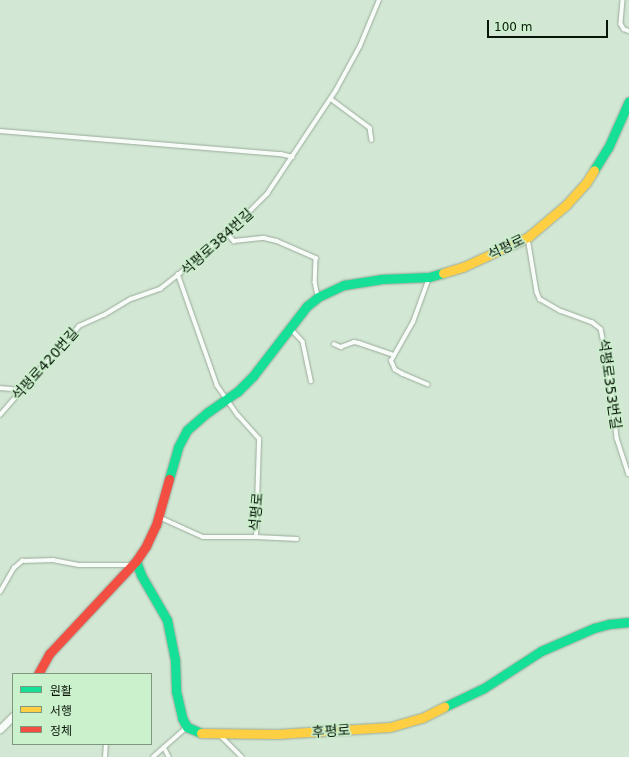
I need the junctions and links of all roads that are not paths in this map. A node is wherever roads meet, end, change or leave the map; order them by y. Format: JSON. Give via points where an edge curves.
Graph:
{"nodes":[{"id":1,"x":380,"y":0,"type":"edge"},
{"id":2,"x":623,"y":0,"type":"edge"},
{"id":3,"x":629,"y":31,"type":"edge"},
{"id":4,"x":331,"y":99,"type":"junction"},
{"id":5,"x":629,"y":101,"type":"edge"},
{"id":6,"x":0,"y":131,"type":"edge"},
{"id":7,"x":372,"y":140,"type":"dead end"},
{"id":8,"x":293,"y":157,"type":"junction"},
{"id":9,"x":227,"y":233,"type":"junction"},
{"id":10,"x":528,"y":237,"type":"junction"},
{"id":11,"x":178,"y":275,"type":"junction"},
{"id":12,"x":429,"y":277,"type":"junction"},
{"id":13,"x":318,"y":297,"type":"junction"},
{"id":14,"x":291,"y":329,"type":"junction"},
{"id":15,"x":334,"y":344,"type":"dead end"},
{"id":16,"x":394,"y":355,"type":"junction"},
{"id":17,"x":311,"y":381,"type":"dead end"},
{"id":18,"x":428,"y":385,"type":"dead end"},
{"id":19,"x":0,"y":388,"type":"edge"},
{"id":20,"x":21,"y":390,"type":"junction"},
{"id":21,"x":226,"y":400,"type":"junction"},
{"id":22,"x":0,"y":415,"type":"edge"},
{"id":23,"x":629,"y":474,"type":"edge"},
{"id":24,"x":158,"y":517,"type":"junction"},
{"id":25,"x":256,"y":537,"type":"junction"},
{"id":26,"x":297,"y":539,"type":"dead end"},
{"id":27,"x":134,"y":563,"type":"junction"},
{"id":28,"x":0,"y":592,"type":"edge"},
{"id":29,"x":629,"y":622,"type":"edge"},
{"id":30,"x":39,"y":673,"type":"edge"},
{"id":31,"x":12,"y":717,"type":"edge"},
{"id":32,"x":187,"y":727,"type":"junction"},
{"id":33,"x":0,"y":729,"type":"edge"},
{"id":34,"x":218,"y":734,"type":"junction"},
{"id":35,"x":106,"y":745,"type":"edge"},
{"id":36,"x":164,"y":747,"type":"junction"},
{"id":37,"x":106,"y":757,"type":"edge"},
{"id":38,"x":154,"y":757,"type":"edge"},
{"id":39,"x":169,"y":757,"type":"edge"},
{"id":40,"x":242,"y":757,"type":"edge"}],
"edges":[{"from":1,"to":4,"type":"lane","name":"석평로384번길","via":[[360,46]]},
{"from":2,"to":3,"type":"lane","via":[[621,24]]},
{"from":4,"to":7,"type":"lane","via":[[370,128]]},
{"from":4,"to":8,"type":"lane","name":"석평로384번길"},
{"from":5,"to":10,"type":"street","name":"석평로","via":[[608,148],[586,184],[566,205]]},
{"from":6,"to":8,"type":"lane"},
{"from":8,"to":9,"type":"lane","name":"석평로384번길","via":[[256,206]]},
{"from":9,"to":11,"type":"lane","name":"석평로384번길"},
{"from":9,"to":13,"type":"lane","via":[[234,241],[264,238],[277,241],[316,258],[315,282]]},
{"from":10,"to":12,"type":"street","name":"석평로","via":[[463,267]]},
{"from":10,"to":23,"type":"lane","name":"석평로353번길","via":[[535,286],[540,299],[561,311],[592,322],[601,329],[609,368],[617,438]]},
{"from":11,"to":20,"type":"lane","name":"석평로420번길","via":[[160,289],[131,299],[79,326],[64,346]]},
{"from":11,"to":21,"type":"lane","name":"석평로384번길","via":[[204,353],[217,386]]},
{"from":12,"to":13,"type":"street","name":"석평로","via":[[364,281],[344,285]]},
{"from":12,"to":16,"type":"lane","via":[[428,286],[413,322]]},
{"from":13,"to":14,"type":"street","name":"석평로","via":[[307,306]]},
{"from":14,"to":17,"type":"lane","via":[[302,342]]},
{"from":14,"to":21,"type":"street","name":"석평로","via":[[253,376]]},
{"from":15,"to":16,"type":"lane","via":[[342,348],[354,342]]},
{"from":16,"to":18,"type":"lane","via":[[391,361],[395,370]]},
{"from":19,"to":20,"type":"lane"},
{"from":20,"to":22,"type":"lane","name":"석평로420번길"},
{"from":21,"to":24,"type":"street","name":"석평로","via":[[197,420],[182,438]]},
{"from":21,"to":25,"type":"lane","name":"석평로","via":[[259,439]]},
{"from":24,"to":25,"type":"lane","name":"석평로","via":[[203,537]]},
{"from":24,"to":27,"type":"street","name":"석평로","via":[[152,536]]},
{"from":25,"to":26,"type":"lane"},
{"from":27,"to":28,"type":"lane","via":[[79,565],[53,560],[22,561],[14,568]]},
{"from":27,"to":30,"type":"street","name":"석평로","via":[[49,654]]},
{"from":27,"to":32,"type":"street","via":[[167,620],[175,660],[178,704]]},
{"from":29,"to":34,"type":"street","name":"후평로","via":[[594,628],[541,651],[478,691],[404,724],[366,729],[277,734]]},
{"from":31,"to":33,"type":"street"},
{"from":32,"to":34,"type":"street","name":"후평로","via":[[199,733]]},
{"from":32,"to":36,"type":"lane"},
{"from":34,"to":40,"type":"lane"},
{"from":35,"to":37,"type":"lane"},
{"from":36,"to":38,"type":"lane"},
{"from":36,"to":39,"type":"lane"}]}
